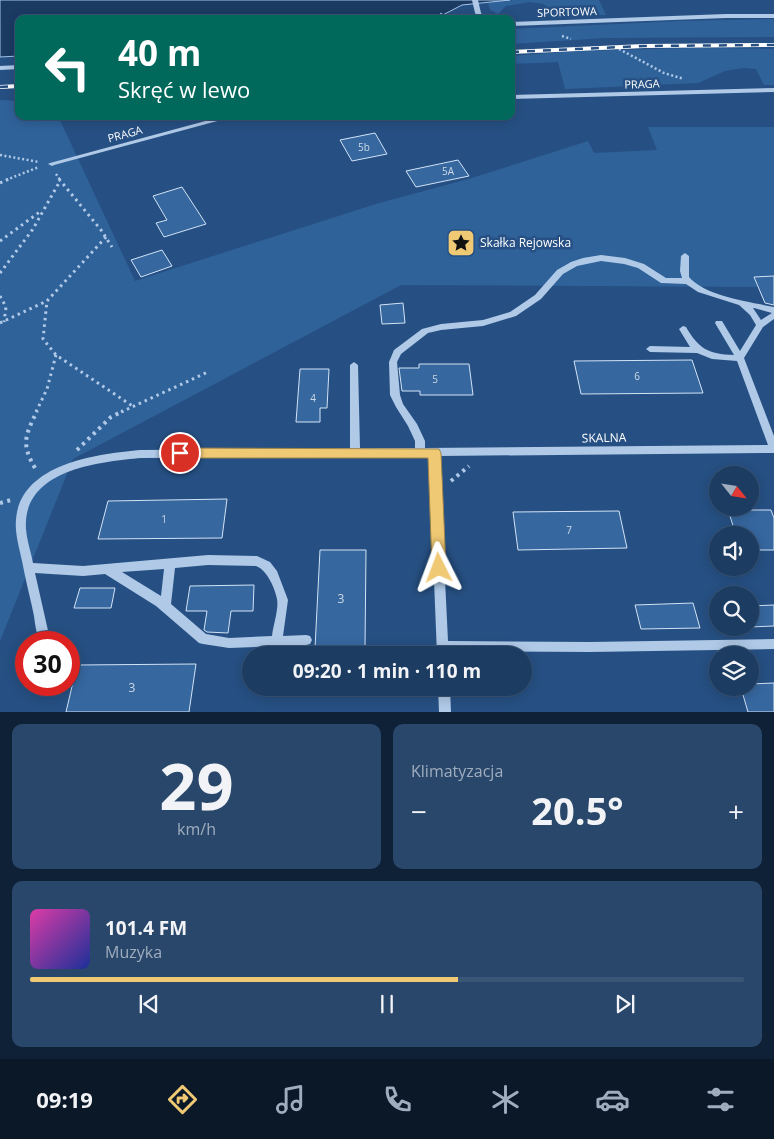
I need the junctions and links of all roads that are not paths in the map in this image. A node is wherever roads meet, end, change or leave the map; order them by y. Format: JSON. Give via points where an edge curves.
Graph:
{"nodes":[{"id":1,"x":475,"y":0,"type":"edge"},
{"id":2,"x":480,"y":15,"type":"edge"},
{"id":3,"x":774,"y":16,"type":"edge"},
{"id":4,"x":515,"y":24,"type":"edge"},
{"id":5,"x":15,"y":67,"type":"edge"},
{"id":6,"x":0,"y":68,"type":"edge"},
{"id":7,"x":774,"y":90,"type":"edge"},
{"id":8,"x":515,"y":97,"type":"edge"},
{"id":9,"x":218,"y":120,"type":"edge"},
{"id":10,"x":52,"y":164,"type":"road end"},
{"id":11,"x":685,"y":256,"type":"dead end"},
{"id":12,"x":687,"y":282,"type":"junction"},
{"id":13,"x":743,"y":303,"type":"junction"},
{"id":14,"x":774,"y":310,"type":"edge"},
{"id":15,"x":774,"y":315,"type":"edge"},
{"id":16,"x":719,"y":323,"type":"dead end"},
{"id":17,"x":760,"y":325,"type":"junction"},
{"id":18,"x":683,"y":329,"type":"dead end"},
{"id":19,"x":650,"y":349,"type":"dead end"},
{"id":20,"x":698,"y":350,"type":"junction"},
{"id":21,"x":740,"y":358,"type":"junction"},
{"id":22,"x":354,"y":365,"type":"dead end"},
{"id":23,"x":774,"y":449,"type":"edge"},
{"id":24,"x":420,"y":452,"type":"junction"},
{"id":25,"x":355,"y":453,"type":"junction"},
{"id":26,"x":434,"y":453,"type":"junction"},
{"id":27,"x":60,"y":472,"type":"joint"},
{"id":28,"x":170,"y":564,"type":"junction"},
{"id":29,"x":30,"y":568,"type":"junction"},
{"id":30,"x":107,"y":569,"type":"junction"},
{"id":31,"x":164,"y":606,"type":"junction"},
{"id":32,"x":42,"y":631,"type":"edge"},
{"id":33,"x":277,"y":640,"type":"junction"},
{"id":34,"x":306,"y":640,"type":"dead end"},
{"id":35,"x":774,"y":644,"type":"edge"},
{"id":36,"x":442,"y":646,"type":"edge"},
{"id":37,"x":532,"y":648,"type":"edge"},
{"id":38,"x":444,"y":696,"type":"edge"},
{"id":39,"x":445,"y":712,"type":"edge"}],
"edges":[{"from":1,"to":2,"type":"street"},
{"from":3,"to":4,"type":"street","name":"SPORTOWA"},
{"from":5,"to":6,"type":"street"},
{"from":7,"to":8,"type":"street","name":"PRAGA"},
{"from":9,"to":10,"type":"street","name":"PRAGA"},
{"from":11,"to":12,"type":"street"},
{"from":12,"to":13,"type":"street"},
{"from":12,"to":24,"type":"street","via":[[664,281],[625,261],[601,258],[583,261],[560,272],[538,297],[513,314],[483,323],[425,331],[397,352],[393,362],[395,395],[420,441]]},
{"from":13,"to":14,"type":"street"},
{"from":13,"to":17,"type":"street"},
{"from":15,"to":17,"type":"street"},
{"from":16,"to":21,"type":"street"},
{"from":17,"to":21,"type":"street"},
{"from":18,"to":20,"type":"street"},
{"from":19,"to":20,"type":"street"},
{"from":20,"to":21,"type":"street","via":[[714,357]]},
{"from":21,"to":23,"type":"street"},
{"from":22,"to":25,"type":"street"},
{"from":23,"to":26,"type":"street","name":"SKALNA"},
{"from":24,"to":25,"type":"street","name":"SKALNA"},
{"from":24,"to":26,"type":"street","name":"SKALNA"},
{"from":25,"to":27,"type":"street","name":"SKALNA","via":[[109,456]]},
{"from":26,"to":36,"type":"street"},
{"from":27,"to":29,"type":"street","via":[[31,492],[22,513]]},
{"from":28,"to":30,"type":"street"},
{"from":28,"to":31,"type":"street"},
{"from":28,"to":33,"type":"street","via":[[230,559],[266,565],[283,600]]},
{"from":29,"to":30,"type":"street"},
{"from":29,"to":32,"type":"street"},
{"from":30,"to":31,"type":"street"},
{"from":31,"to":33,"type":"street","via":[[203,639],[229,643]]},
{"from":33,"to":34,"type":"street"},
{"from":35,"to":37,"type":"street"},
{"from":38,"to":39,"type":"street"}]}
